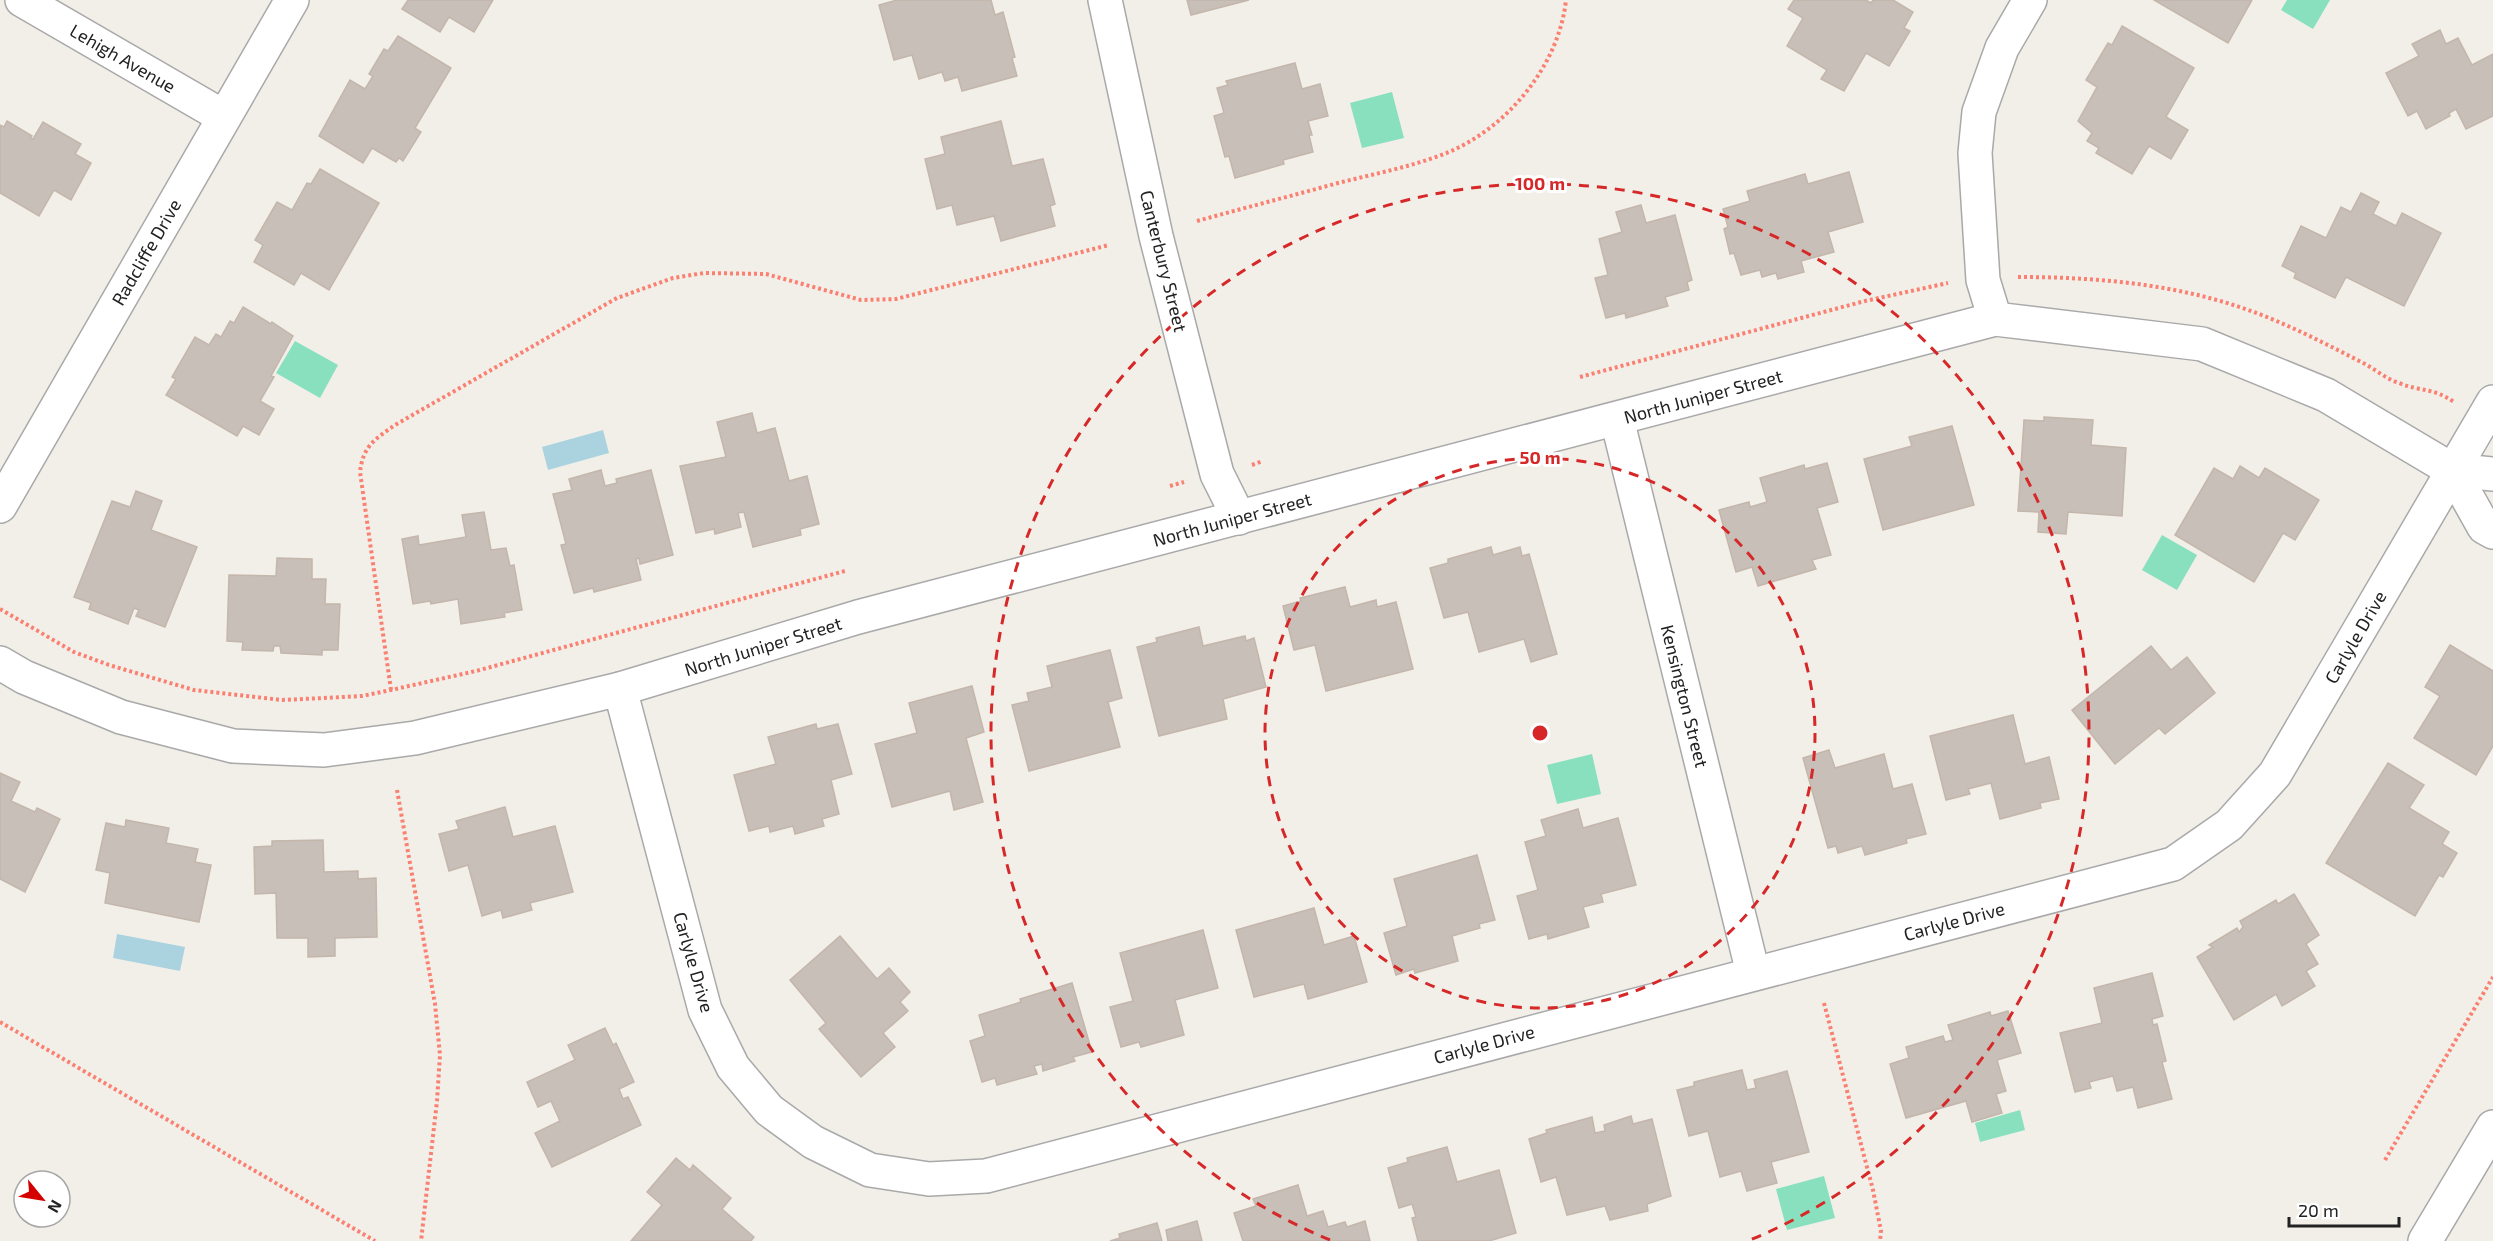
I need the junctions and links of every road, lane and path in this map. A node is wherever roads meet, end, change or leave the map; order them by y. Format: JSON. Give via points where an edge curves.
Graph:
{"nodes":[{"id":1,"x":22,"y":0,"type":"edge"},
{"id":2,"x":292,"y":0,"type":"edge"},
{"id":3,"x":1105,"y":0,"type":"edge"},
{"id":4,"x":1566,"y":0,"type":"edge"},
{"id":5,"x":2030,"y":0,"type":"edge"},
{"id":6,"x":224,"y":117,"type":"junction"},
{"id":7,"x":1197,"y":221,"type":"dead end"},
{"id":8,"x":1109,"y":245,"type":"dead end"},
{"id":9,"x":1995,"y":319,"type":"junction"},
{"id":10,"x":2493,"y":402,"type":"edge"},
{"id":11,"x":1617,"y":419,"type":"junction"},
{"id":12,"x":2452,"y":470,"type":"junction"},
{"id":13,"x":2493,"y":474,"type":"edge"},
{"id":14,"x":0,"y":506,"type":"edge"},
{"id":15,"x":1239,"y":518,"type":"junction"},
{"id":16,"x":2493,"y":532,"type":"edge"},
{"id":17,"x":845,"y":572,"type":"dead end"},
{"id":18,"x":0,"y":609,"type":"edge"},
{"id":19,"x":0,"y":663,"type":"edge"},
{"id":20,"x":620,"y":689,"type":"junction"},
{"id":21,"x":391,"y":690,"type":"junction"},
{"id":22,"x":396,"y":790,"type":"dead end"},
{"id":23,"x":1753,"y":973,"type":"junction"},
{"id":24,"x":2493,"y":976,"type":"edge"},
{"id":25,"x":1824,"y":1003,"type":"dead end"},
{"id":26,"x":0,"y":1022,"type":"edge"},
{"id":27,"x":2493,"y":1127,"type":"edge"},
{"id":28,"x":2385,"y":1160,"type":"dead end"},
{"id":29,"x":375,"y":1241,"type":"edge"},
{"id":30,"x":421,"y":1241,"type":"edge"},
{"id":31,"x":1880,"y":1241,"type":"edge"},
{"id":32,"x":2425,"y":1241,"type":"edge"}],
"edges":[{"from":1,"to":6,"type":"street","name":"Lehigh Avenue"},
{"from":2,"to":6,"type":"street","name":"Radcliffe Drive"},
{"from":3,"to":15,"type":"street","name":"Canterbury Street","via":[[1156,236],[1217,474]]},
{"from":4,"to":7,"type":"path","via":[[1554,47],[1536,79],[1517,102],[1466,144],[1424,160]]},
{"from":5,"to":9,"type":"street","via":[[2002,48],[1979,112],[1975,153],[1983,280]]},
{"from":6,"to":14,"type":"street","name":"Radcliffe Drive"},
{"from":8,"to":21,"type":"path","via":[[876,301],[766,274],[704,273],[673,278],[617,298],[395,425],[372,442],[362,458],[360,472]]},
{"from":9,"to":11,"type":"street","name":"North Juniper Street"},
{"from":9,"to":12,"type":"street","name":"North Juniper Street","via":[[2202,344],[2326,395]]},
{"from":10,"to":12,"type":"street","name":"Carlyle Drive"},
{"from":11,"to":15,"type":"street","name":"North Juniper Street"},
{"from":11,"to":23,"type":"street","name":"Kensington Street"},
{"from":12,"to":13,"type":"street","name":"North Juniper Street"},
{"from":12,"to":16,"type":"street","name":"North Juniper Street","via":[[2484,526]]},
{"from":12,"to":23,"type":"street","name":"Carlyle Drive","via":[[2275,774],[2229,825],[2173,864]]},
{"from":15,"to":20,"type":"street","name":"North Juniper Street","via":[[858,617]]},
{"from":17,"to":21,"type":"path"},
{"from":18,"to":21,"type":"path","via":[[74,652],[194,690],[282,700],[362,696]]},
{"from":19,"to":20,"type":"street","name":"North Juniper Street","via":[[24,677],[121,717],[233,746],[324,750],[416,738]]},
{"from":20,"to":23,"type":"street","name":"Carlyle Drive","via":[[705,1010],[733,1067],[769,1110],[813,1142],[870,1170],[929,1179],[986,1176]]},
{"from":22,"to":30,"type":"path","via":[[435,1004],[440,1055]]},
{"from":24,"to":28,"type":"path"},
{"from":25,"to":31,"type":"path","via":[[1873,1190]]},
{"from":26,"to":29,"type":"path"},
{"from":27,"to":32,"type":"street"}]}
